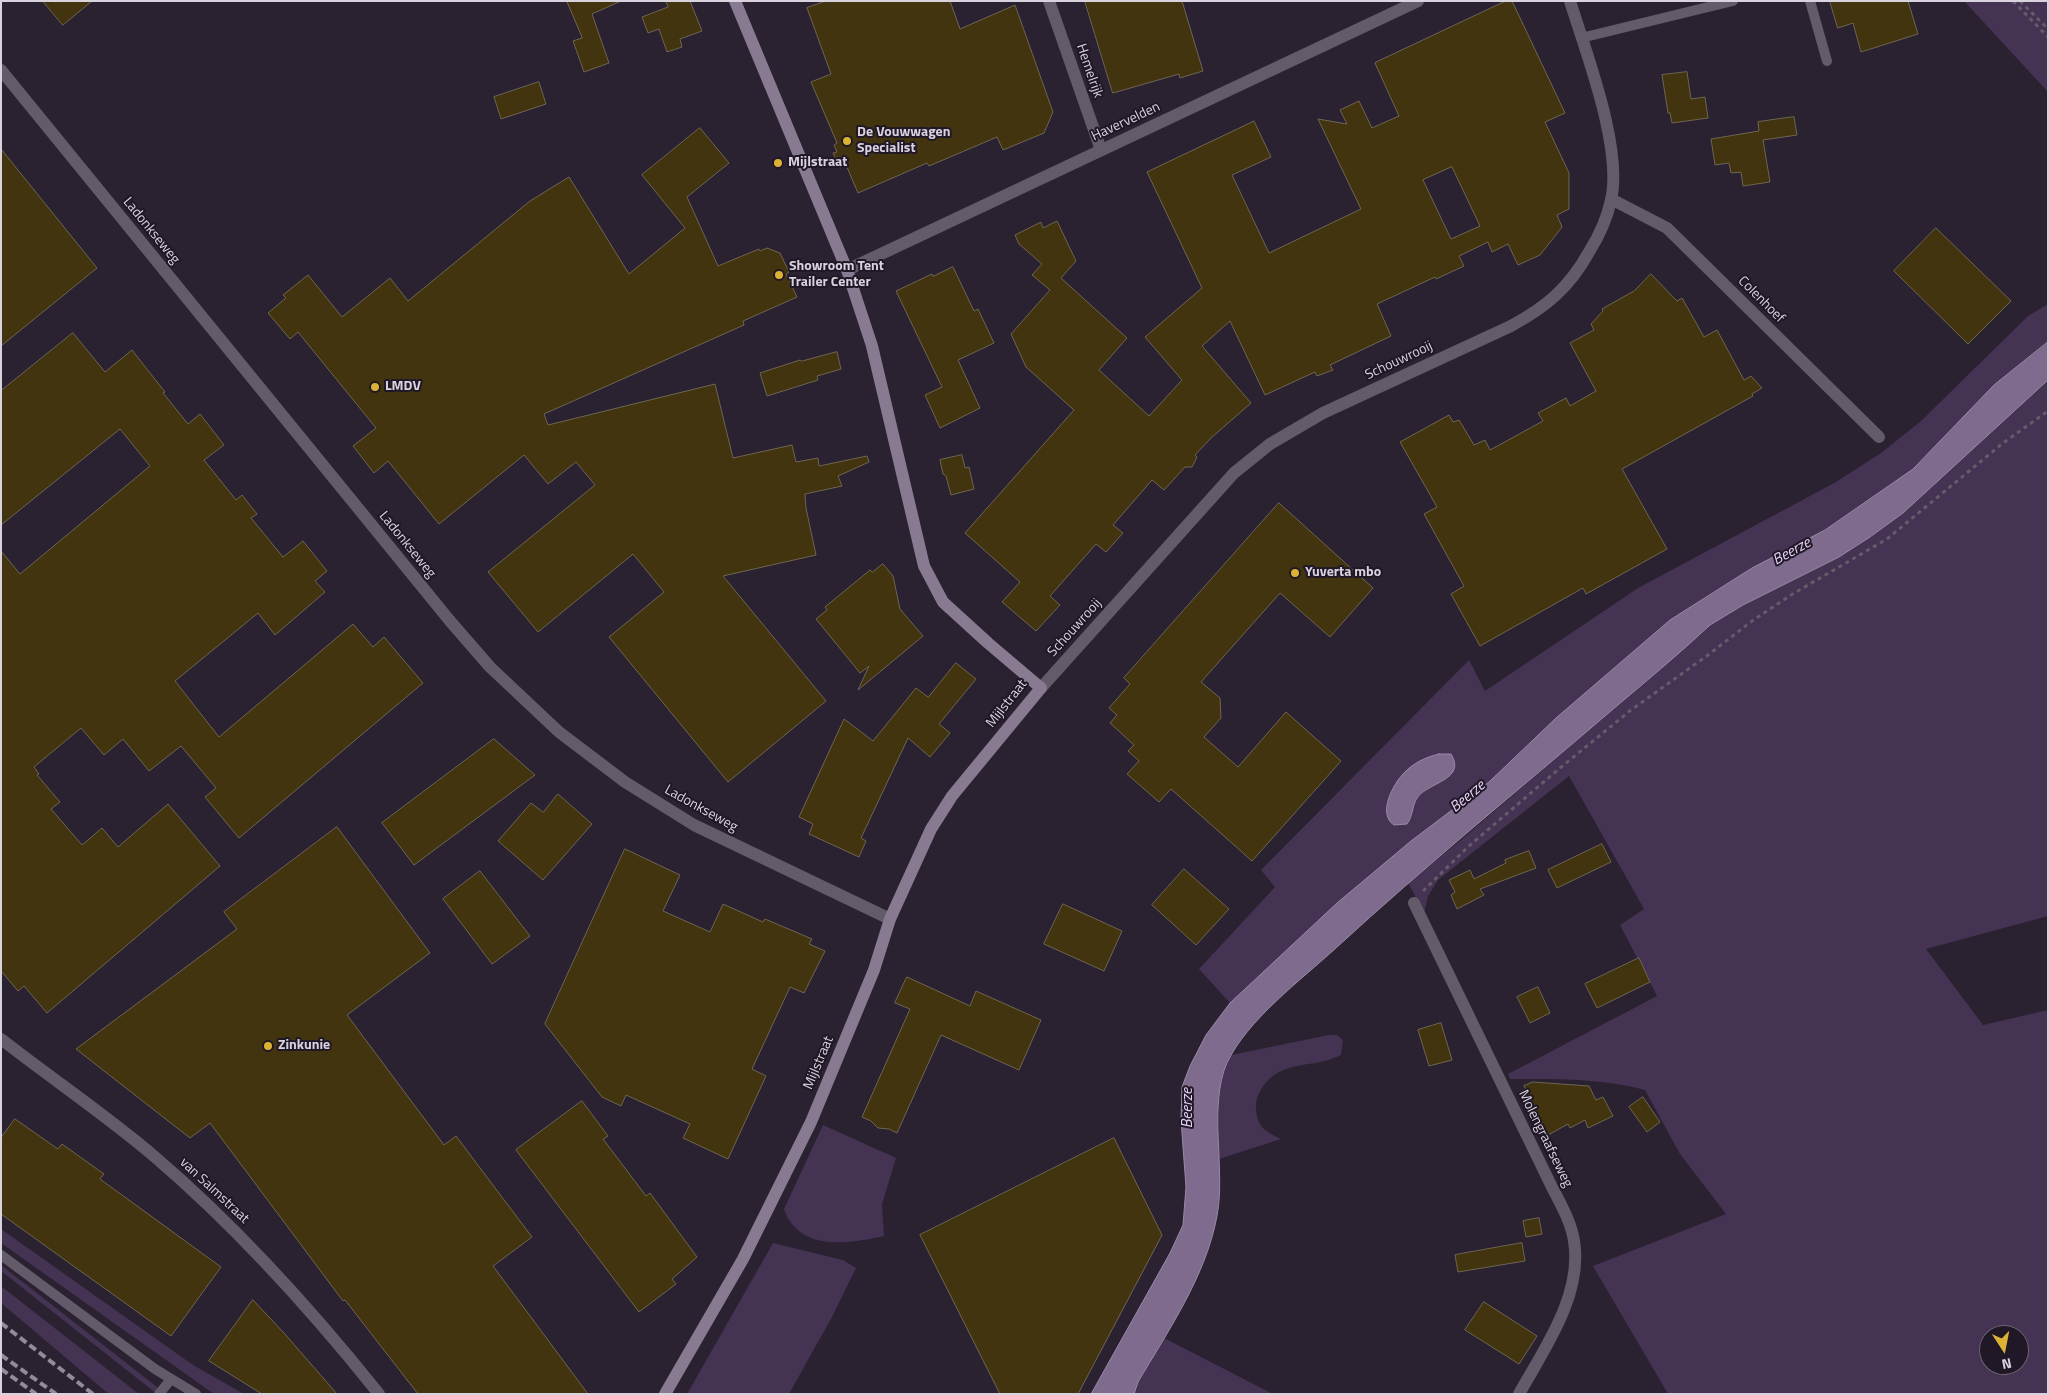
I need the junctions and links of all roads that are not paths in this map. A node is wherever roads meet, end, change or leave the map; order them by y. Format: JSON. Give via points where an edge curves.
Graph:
{"nodes":[{"id":1,"x":735,"y":1,"type":"edge"},
{"id":2,"x":1049,"y":1,"type":"edge"},
{"id":3,"x":1418,"y":1,"type":"edge"},
{"id":4,"x":1570,"y":1,"type":"edge"},
{"id":5,"x":1733,"y":1,"type":"edge"},
{"id":6,"x":1810,"y":1,"type":"edge"},
{"id":7,"x":1581,"y":38,"type":"junction"},
{"id":8,"x":1827,"y":61,"type":"dead end"},
{"id":9,"x":1,"y":70,"type":"edge"},
{"id":10,"x":1101,"y":150,"type":"junction"},
{"id":11,"x":1611,"y":199,"type":"junction"},
{"id":12,"x":847,"y":270,"type":"junction"},
{"id":13,"x":1879,"y":437,"type":"dead end"},
{"id":14,"x":1041,"y":688,"type":"junction"},
{"id":15,"x":1414,"y":903,"type":"road end"},
{"id":16,"x":890,"y":919,"type":"junction"},
{"id":17,"x":1,"y":1039,"type":"edge"},
{"id":18,"x":1,"y":1255,"type":"edge"},
{"id":19,"x":171,"y":1379,"type":"junction"},
{"id":20,"x":160,"y":1394,"type":"edge"},
{"id":21,"x":196,"y":1394,"type":"edge"},
{"id":22,"x":379,"y":1394,"type":"edge"},
{"id":23,"x":665,"y":1394,"type":"edge"},
{"id":24,"x":1519,"y":1394,"type":"edge"}],
"edges":[{"from":1,"to":12,"type":"main road","name":"Mijlstraat"},
{"from":2,"to":10,"type":"street","name":"Hemelrijk"},
{"from":3,"to":10,"type":"street","name":"Havervelden"},
{"from":4,"to":7,"type":"street","name":"Schouwrooij"},
{"from":5,"to":7,"type":"lane"},
{"from":6,"to":8,"type":"lane"},
{"from":7,"to":11,"type":"street","name":"Schouwrooij","via":[[1612,152]]},
{"from":9,"to":16,"type":"street","name":"Ladonkseweg","via":[[490,667],[559,732],[640,792],[694,825]]},
{"from":10,"to":12,"type":"street","name":"Havervelden"},
{"from":11,"to":13,"type":"street","name":"Colenhoef","via":[[1667,228]]},
{"from":11,"to":14,"type":"street","name":"Schouwrooij","via":[[1602,230],[1569,284],[1557,295],[1537,312],[1511,326],[1322,413],[1270,444],[1234,474]]},
{"from":12,"to":14,"type":"main road","name":"Mijlstraat","via":[[872,346],[924,566],[943,602]]},
{"from":14,"to":16,"type":"main road","name":"Mijlstraat","via":[[952,796],[931,829]]},
{"from":15,"to":24,"type":"street","name":"Molengraafseweg","via":[[1549,1181],[1574,1240],[1575,1260],[1567,1299]]},
{"from":16,"to":23,"type":"main road","name":"Mijlstraat","via":[[874,970],[811,1122],[743,1259]]},
{"from":17,"to":22,"type":"street","name":"van Salmstraat","via":[[155,1156],[263,1259]]},
{"from":18,"to":19,"type":"lane"},
{"from":19,"to":20,"type":"lane"},
{"from":19,"to":21,"type":"lane"}]}
